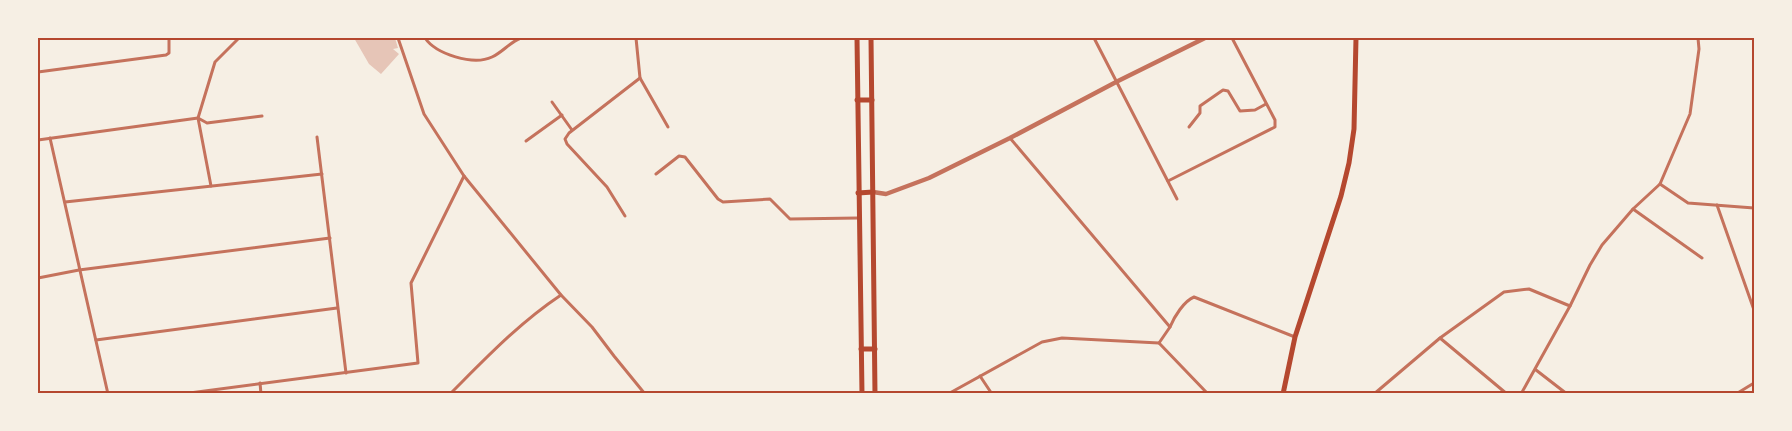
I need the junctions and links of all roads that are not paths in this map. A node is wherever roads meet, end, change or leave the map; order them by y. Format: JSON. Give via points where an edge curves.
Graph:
{"nodes":[{"id":1,"x":169,"y":38,"type":"edge"},
{"id":2,"x":239,"y":38,"type":"edge"},
{"id":3,"x":398,"y":38,"type":"edge"},
{"id":4,"x":425,"y":38,"type":"edge"},
{"id":5,"x":521,"y":38,"type":"edge"},
{"id":6,"x":636,"y":38,"type":"edge"},
{"id":7,"x":857,"y":38,"type":"edge"},
{"id":8,"x":871,"y":38,"type":"edge"},
{"id":9,"x":1094,"y":38,"type":"edge"},
{"id":10,"x":1205,"y":38,"type":"edge"},
{"id":11,"x":1232,"y":38,"type":"edge"},
{"id":12,"x":1356,"y":38,"type":"edge"},
{"id":13,"x":1698,"y":38,"type":"edge"},
{"id":14,"x":38,"y":72,"type":"edge"},
{"id":15,"x":640,"y":78,"type":"junction"},
{"id":16,"x":1118,"y":81,"type":"junction"},
{"id":17,"x":857,"y":100,"type":"junction"},
{"id":18,"x":872,"y":100,"type":"junction"},
{"id":19,"x":552,"y":102,"type":"dead end"},
{"id":20,"x":1266,"y":104,"type":"junction"},
{"id":21,"x":562,"y":114,"type":"junction"},
{"id":22,"x":262,"y":116,"type":"dead end"},
{"id":23,"x":198,"y":118,"type":"junction"},
{"id":24,"x":668,"y":127,"type":"dead end"},
{"id":25,"x":1189,"y":127,"type":"dead end"},
{"id":26,"x":572,"y":130,"type":"junction"},
{"id":27,"x":317,"y":137,"type":"dead end"},
{"id":28,"x":50,"y":138,"type":"junction"},
{"id":29,"x":1010,"y":138,"type":"junction"},
{"id":30,"x":38,"y":140,"type":"edge"},
{"id":31,"x":526,"y":142,"type":"dead end"},
{"id":32,"x":322,"y":174,"type":"junction"},
{"id":33,"x":656,"y":174,"type":"dead end"},
{"id":34,"x":464,"y":176,"type":"junction"},
{"id":35,"x":1168,"y":181,"type":"junction"},
{"id":36,"x":1660,"y":184,"type":"junction"},
{"id":37,"x":211,"y":186,"type":"junction"},
{"id":38,"x":858,"y":192,"type":"junction"},
{"id":39,"x":873,"y":192,"type":"junction"},
{"id":40,"x":1177,"y":199,"type":"dead end"},
{"id":41,"x":65,"y":202,"type":"junction"},
{"id":42,"x":1717,"y":205,"type":"junction"},
{"id":43,"x":1754,"y":208,"type":"edge"},
{"id":44,"x":1633,"y":209,"type":"junction"},
{"id":45,"x":625,"y":216,"type":"dead end"},
{"id":46,"x":858,"y":218,"type":"junction"},
{"id":47,"x":330,"y":238,"type":"junction"},
{"id":48,"x":1702,"y":258,"type":"dead end"},
{"id":49,"x":79,"y":270,"type":"junction"},
{"id":50,"x":38,"y":278,"type":"edge"},
{"id":51,"x":561,"y":295,"type":"junction"},
{"id":52,"x":1570,"y":306,"type":"junction"},
{"id":53,"x":337,"y":308,"type":"junction"},
{"id":54,"x":1754,"y":310,"type":"edge"},
{"id":55,"x":1170,"y":327,"type":"junction"},
{"id":56,"x":1295,"y":337,"type":"junction"},
{"id":57,"x":1440,"y":338,"type":"junction"},
{"id":58,"x":96,"y":340,"type":"junction"},
{"id":59,"x":1159,"y":343,"type":"junction"},
{"id":60,"x":861,"y":349,"type":"junction"},
{"id":61,"x":875,"y":349,"type":"junction"},
{"id":62,"x":1536,"y":370,"type":"junction"},
{"id":63,"x":346,"y":373,"type":"junction"},
{"id":64,"x":980,"y":376,"type":"junction"},
{"id":65,"x":1754,"y":382,"type":"edge"},
{"id":66,"x":260,"y":383,"type":"junction"},
{"id":67,"x":949,"y":393,"type":"edge"},
{"id":68,"x":108,"y":394,"type":"edge"},
{"id":69,"x":182,"y":394,"type":"edge"},
{"id":70,"x":261,"y":394,"type":"edge"},
{"id":71,"x":450,"y":394,"type":"edge"},
{"id":72,"x":645,"y":394,"type":"edge"},
{"id":73,"x":862,"y":394,"type":"edge"},
{"id":74,"x":875,"y":394,"type":"edge"},
{"id":75,"x":992,"y":394,"type":"edge"},
{"id":76,"x":1208,"y":394,"type":"edge"},
{"id":77,"x":1283,"y":394,"type":"edge"},
{"id":78,"x":1374,"y":394,"type":"edge"},
{"id":79,"x":1507,"y":394,"type":"edge"},
{"id":80,"x":1521,"y":394,"type":"edge"},
{"id":81,"x":1567,"y":394,"type":"edge"},
{"id":82,"x":1736,"y":394,"type":"edge"}],
"edges":[{"from":1,"to":14,"type":"street","via":[[170,51],[166,55]]},
{"from":2,"to":23,"type":"street","via":[[215,62]]},
{"from":3,"to":34,"type":"street","via":[[424,114]]},
{"from":4,"to":5,"type":"street","via":[[444,54],[479,60],[494,56]]},
{"from":6,"to":15,"type":"street"},
{"from":7,"to":17,"type":"main road"},
{"from":8,"to":18,"type":"main road"},
{"from":9,"to":16,"type":"street"},
{"from":10,"to":16,"type":"street"},
{"from":11,"to":20,"type":"street"},
{"from":12,"to":56,"type":"main road","via":[[1354,129],[1349,163]]},
{"from":13,"to":36,"type":"street","via":[[1690,114]]},
{"from":15,"to":24,"type":"street"},
{"from":15,"to":26,"type":"street"},
{"from":16,"to":29,"type":"street"},
{"from":16,"to":35,"type":"street"},
{"from":17,"to":18,"type":"main road"},
{"from":17,"to":38,"type":"main road"},
{"from":18,"to":39,"type":"main road"},
{"from":19,"to":21,"type":"street"},
{"from":20,"to":25,"type":"street","via":[[1255,110],[1240,111],[1228,91],[1223,90],[1200,106],[1200,113]]},
{"from":20,"to":35,"type":"street","via":[[1275,120],[1275,127]]},
{"from":21,"to":26,"type":"street"},
{"from":21,"to":31,"type":"street"},
{"from":22,"to":23,"type":"street","via":[[207,123]]},
{"from":23,"to":28,"type":"street"},
{"from":23,"to":37,"type":"street"},
{"from":26,"to":45,"type":"street","via":[[565,139],[568,144],[606,187]]},
{"from":27,"to":32,"type":"street"},
{"from":28,"to":30,"type":"street"},
{"from":28,"to":41,"type":"street"},
{"from":29,"to":39,"type":"street","via":[[929,178],[886,194]]},
{"from":29,"to":55,"type":"street"},
{"from":32,"to":37,"type":"street"},
{"from":32,"to":47,"type":"street"},
{"from":33,"to":46,"type":"street","via":[[682,156],[723,202],[770,199],[790,219]]},
{"from":34,"to":51,"type":"street"},
{"from":34,"to":63,"type":"street","via":[[411,283],[418,363]]},
{"from":35,"to":40,"type":"street"},
{"from":36,"to":42,"type":"street","via":[[1688,204]]},
{"from":36,"to":44,"type":"street"},
{"from":37,"to":41,"type":"street"},
{"from":38,"to":39,"type":"main road"},
{"from":38,"to":46,"type":"main road"},
{"from":39,"to":61,"type":"main road"},
{"from":41,"to":49,"type":"street"},
{"from":42,"to":43,"type":"street"},
{"from":42,"to":54,"type":"street"},
{"from":44,"to":48,"type":"street"},
{"from":44,"to":52,"type":"street","via":[[1602,245]]},
{"from":46,"to":60,"type":"main road"},
{"from":47,"to":49,"type":"street"},
{"from":47,"to":53,"type":"street"},
{"from":49,"to":50,"type":"street"},
{"from":49,"to":58,"type":"street"},
{"from":51,"to":71,"type":"street","via":[[534,313]]},
{"from":51,"to":72,"type":"street","via":[[592,327]]},
{"from":52,"to":57,"type":"street","via":[[1529,289],[1504,292]]},
{"from":52,"to":62,"type":"street"},
{"from":53,"to":58,"type":"street"},
{"from":53,"to":63,"type":"street"},
{"from":55,"to":56,"type":"street","via":[[1194,297]]},
{"from":55,"to":59,"type":"street"},
{"from":56,"to":77,"type":"main road"},
{"from":57,"to":78,"type":"street"},
{"from":57,"to":79,"type":"street"},
{"from":58,"to":68,"type":"street"},
{"from":59,"to":64,"type":"street","via":[[1062,338],[1042,342]]},
{"from":59,"to":76,"type":"street"},
{"from":60,"to":61,"type":"main road"},
{"from":60,"to":73,"type":"main road"},
{"from":61,"to":74,"type":"main road"},
{"from":62,"to":80,"type":"street"},
{"from":62,"to":81,"type":"street"},
{"from":63,"to":66,"type":"street"},
{"from":64,"to":67,"type":"street"},
{"from":64,"to":75,"type":"street"},
{"from":65,"to":82,"type":"street"},
{"from":66,"to":69,"type":"street"},
{"from":66,"to":70,"type":"street"}]}
